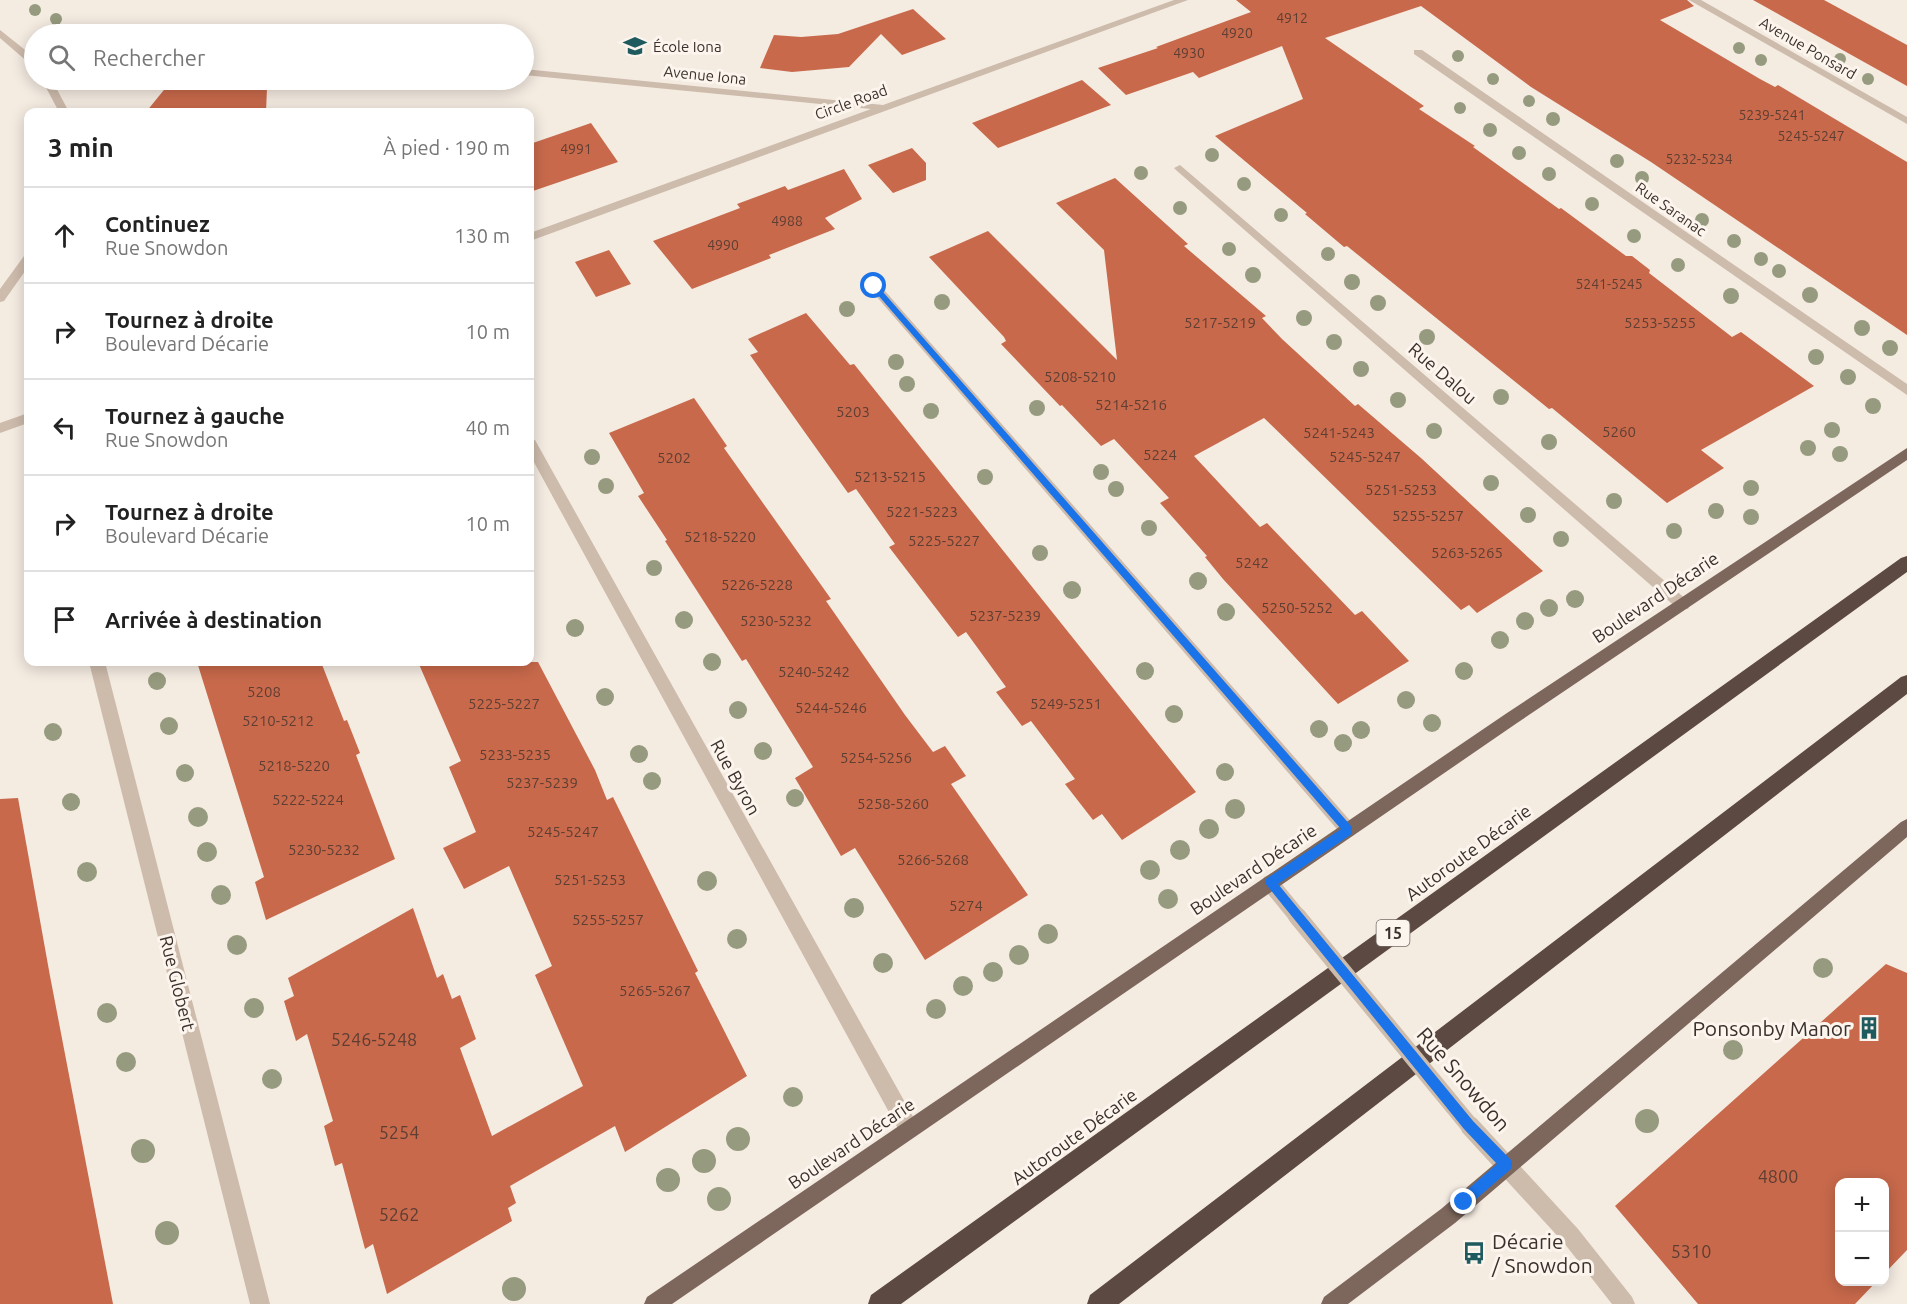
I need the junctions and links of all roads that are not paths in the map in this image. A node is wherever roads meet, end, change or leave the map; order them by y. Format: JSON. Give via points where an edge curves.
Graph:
{"nodes":[{"id":1,"x":1184,"y":0,"type":"edge"},
{"id":2,"x":1694,"y":0,"type":"edge"},
{"id":3,"x":0,"y":33,"type":"edge"},
{"id":4,"x":24,"y":52,"type":"edge"},
{"id":5,"x":1418,"y":52,"type":"dead end"},
{"id":6,"x":534,"y":73,"type":"edge"},
{"id":7,"x":52,"y":90,"type":"edge"},
{"id":8,"x":62,"y":108,"type":"edge"},
{"id":9,"x":883,"y":108,"type":"junction"},
{"id":10,"x":1907,"y":121,"type":"edge"},
{"id":11,"x":1180,"y":168,"type":"dead end"},
{"id":12,"x":534,"y":236,"type":"edge"},
{"id":13,"x":24,"y":265,"type":"edge"},
{"id":14,"x":874,"y":286,"type":"dead end"},
{"id":15,"x":0,"y":298,"type":"edge"},
{"id":16,"x":1907,"y":390,"type":"edge"},
{"id":17,"x":24,"y":419,"type":"edge"},
{"id":18,"x":0,"y":428,"type":"edge"},
{"id":19,"x":534,"y":451,"type":"edge"},
{"id":20,"x":1907,"y":453,"type":"edge"},
{"id":21,"x":1907,"y":563,"type":"edge"},
{"id":22,"x":1683,"y":605,"type":"junction"},
{"id":23,"x":98,"y":666,"type":"edge"},
{"id":24,"x":1907,"y":683,"type":"edge"},
{"id":25,"x":1907,"y":827,"type":"edge"},
{"id":26,"x":1348,"y":830,"type":"junction"},
{"id":27,"x":1270,"y":883,"type":"junction"},
{"id":28,"x":909,"y":1129,"type":"junction"},
{"id":29,"x":1506,"y":1164,"type":"junction"},
{"id":30,"x":260,"y":1304,"type":"edge"},
{"id":31,"x":654,"y":1304,"type":"edge"},
{"id":32,"x":880,"y":1304,"type":"edge"},
{"id":33,"x":1099,"y":1304,"type":"edge"},
{"id":34,"x":1331,"y":1304,"type":"edge"},
{"id":35,"x":1625,"y":1304,"type":"edge"}],
"edges":[{"from":1,"to":9,"type":"street","name":"Circle Road"},
{"from":2,"to":10,"type":"street","name":"Avenue Ponsard"},
{"from":3,"to":4,"type":"street"},
{"from":5,"to":16,"type":"street","name":"Rue Saranac"},
{"from":6,"to":9,"type":"street","name":"Avenue Iona"},
{"from":7,"to":8,"type":"street"},
{"from":9,"to":12,"type":"street","name":"Circle Road"},
{"from":11,"to":22,"type":"street","name":"Rue Dalou"},
{"from":13,"to":15,"type":"street"},
{"from":14,"to":26,"type":"street"},
{"from":17,"to":18,"type":"street"},
{"from":19,"to":28,"type":"street","name":"Rue Byron"},
{"from":20,"to":22,"type":"main road","name":"Boulevard Décarie"},
{"from":21,"to":32,"type":"highway","name":"Autoroute Décarie","number":"15"},
{"from":22,"to":26,"type":"main road","name":"Boulevard Décarie"},
{"from":23,"to":30,"type":"street","name":"Rue Globert"},
{"from":24,"to":33,"type":"highway"},
{"from":25,"to":29,"type":"main road"},
{"from":26,"to":27,"type":"main road","name":"Boulevard Décarie"},
{"from":27,"to":28,"type":"main road","name":"Boulevard Décarie"},
{"from":27,"to":29,"type":"street","name":"Rue Snowdon","bridge":true,"via":[[1468,1125]]},
{"from":28,"to":31,"type":"main road","name":"Boulevard Décarie"},
{"from":29,"to":34,"type":"main road","via":[[1448,1216]]},
{"from":29,"to":35,"type":"street","name":"Rue Snowdon"}]}
